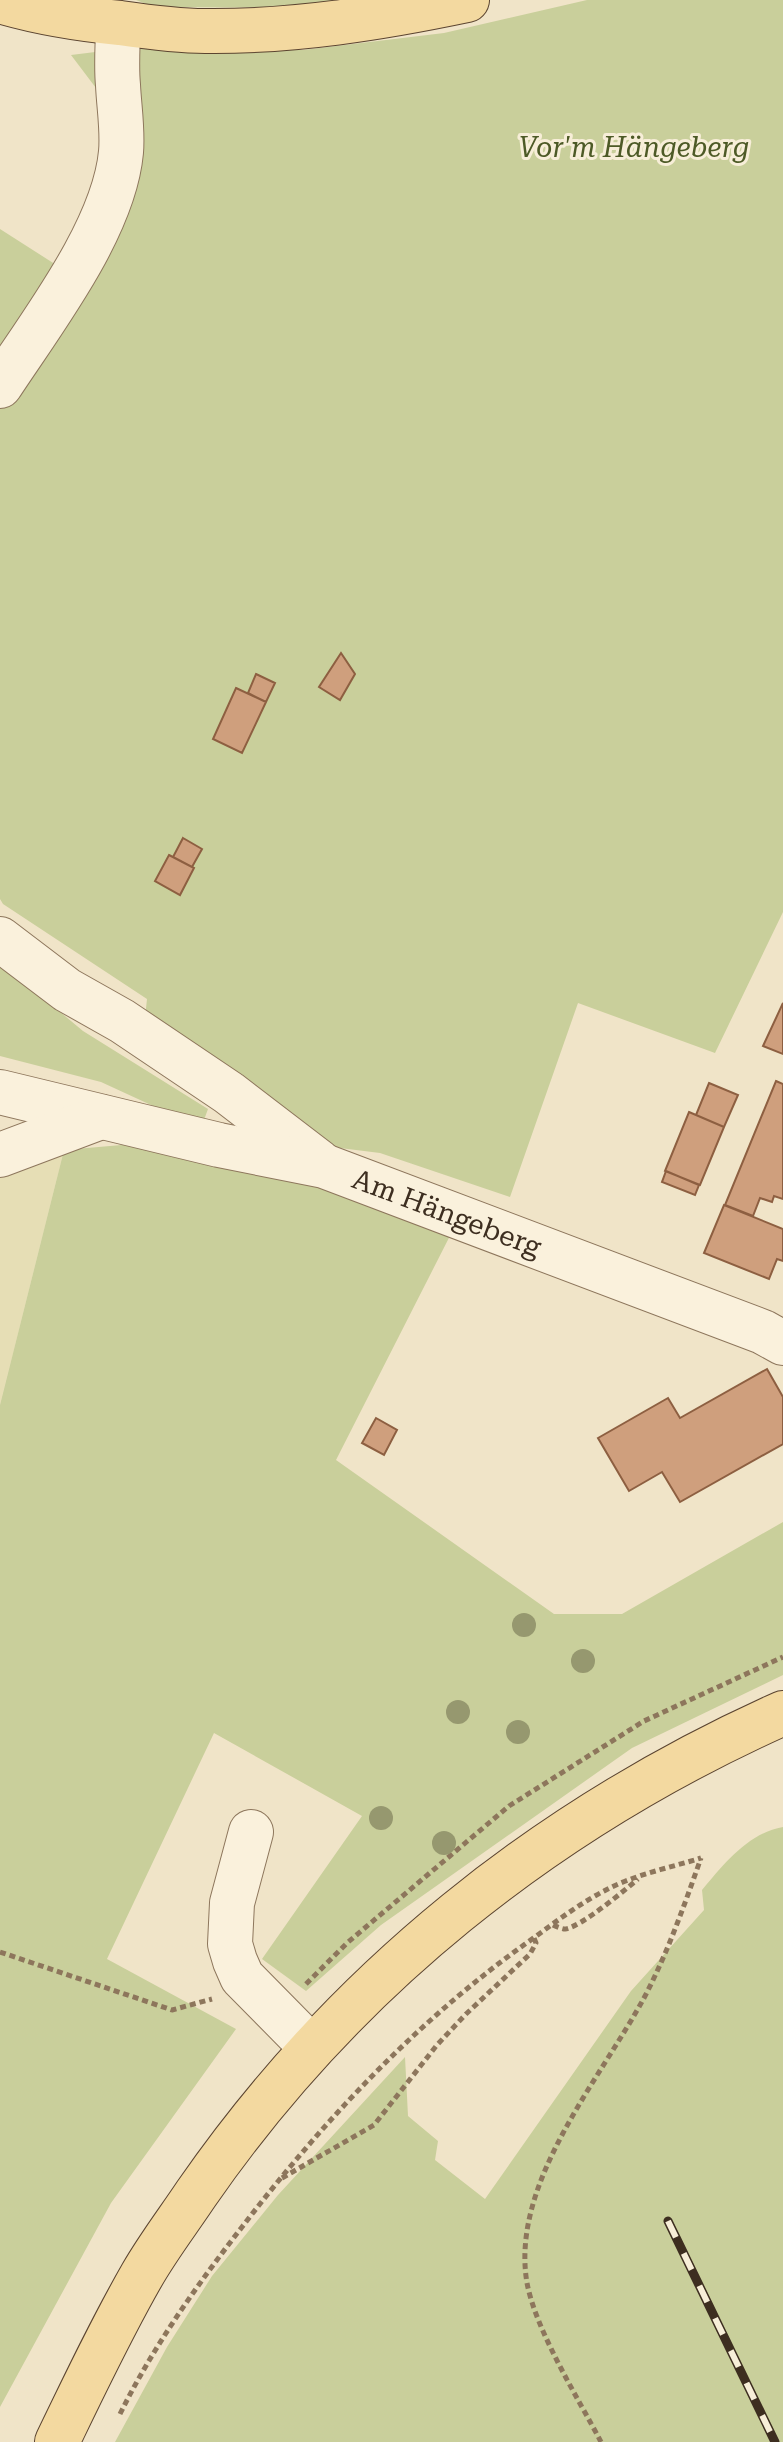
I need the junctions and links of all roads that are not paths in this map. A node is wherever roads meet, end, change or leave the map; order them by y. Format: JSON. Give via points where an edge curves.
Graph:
{"nodes":[{"id":1,"x":467,"y":0,"type":"edge"},
{"id":2,"x":0,"y":1,"type":"edge"},
{"id":3,"x":118,"y":23,"type":"junction"},
{"id":4,"x":0,"y":386,"type":"edge"},
{"id":5,"x":0,"y":939,"type":"edge"},
{"id":6,"x":0,"y":1092,"type":"edge"},
{"id":7,"x":101,"y":1117,"type":"junction"},
{"id":8,"x":0,"y":1155,"type":"edge"},
{"id":9,"x":324,"y":1166,"type":"junction"},
{"id":10,"x":783,"y":1343,"type":"edge"},
{"id":11,"x":783,"y":1713,"type":"edge"},
{"id":12,"x":251,"y":1832,"type":"dead end"},
{"id":13,"x":312,"y":2048,"type":"junction"},
{"id":14,"x":57,"y":2442,"type":"edge"}],
"edges":[{"from":1,"to":3,"type":"main road","via":[[301,27],[205,31]]},
{"from":2,"to":3,"type":"main road"},
{"from":3,"to":4,"type":"street","via":[[122,124],[117,178],[80,260]]},
{"from":5,"to":9,"type":"street","via":[[67,990],[229,1093]]},
{"from":6,"to":7,"type":"street","name":"Am Hängeberg"},
{"from":7,"to":8,"type":"street"},
{"from":7,"to":9,"type":"street","name":"Am Hängeberg"},
{"from":9,"to":10,"type":"street","name":"Am Hängeberg"},
{"from":11,"to":13,"type":"main road","via":[[687,1758],[550,1841],[442,1924]]},
{"from":12,"to":13,"type":"street","via":[[232,1903],[230,1944],[242,1977]]},
{"from":13,"to":14,"type":"main road","via":[[214,2168],[143,2273]]}]}
